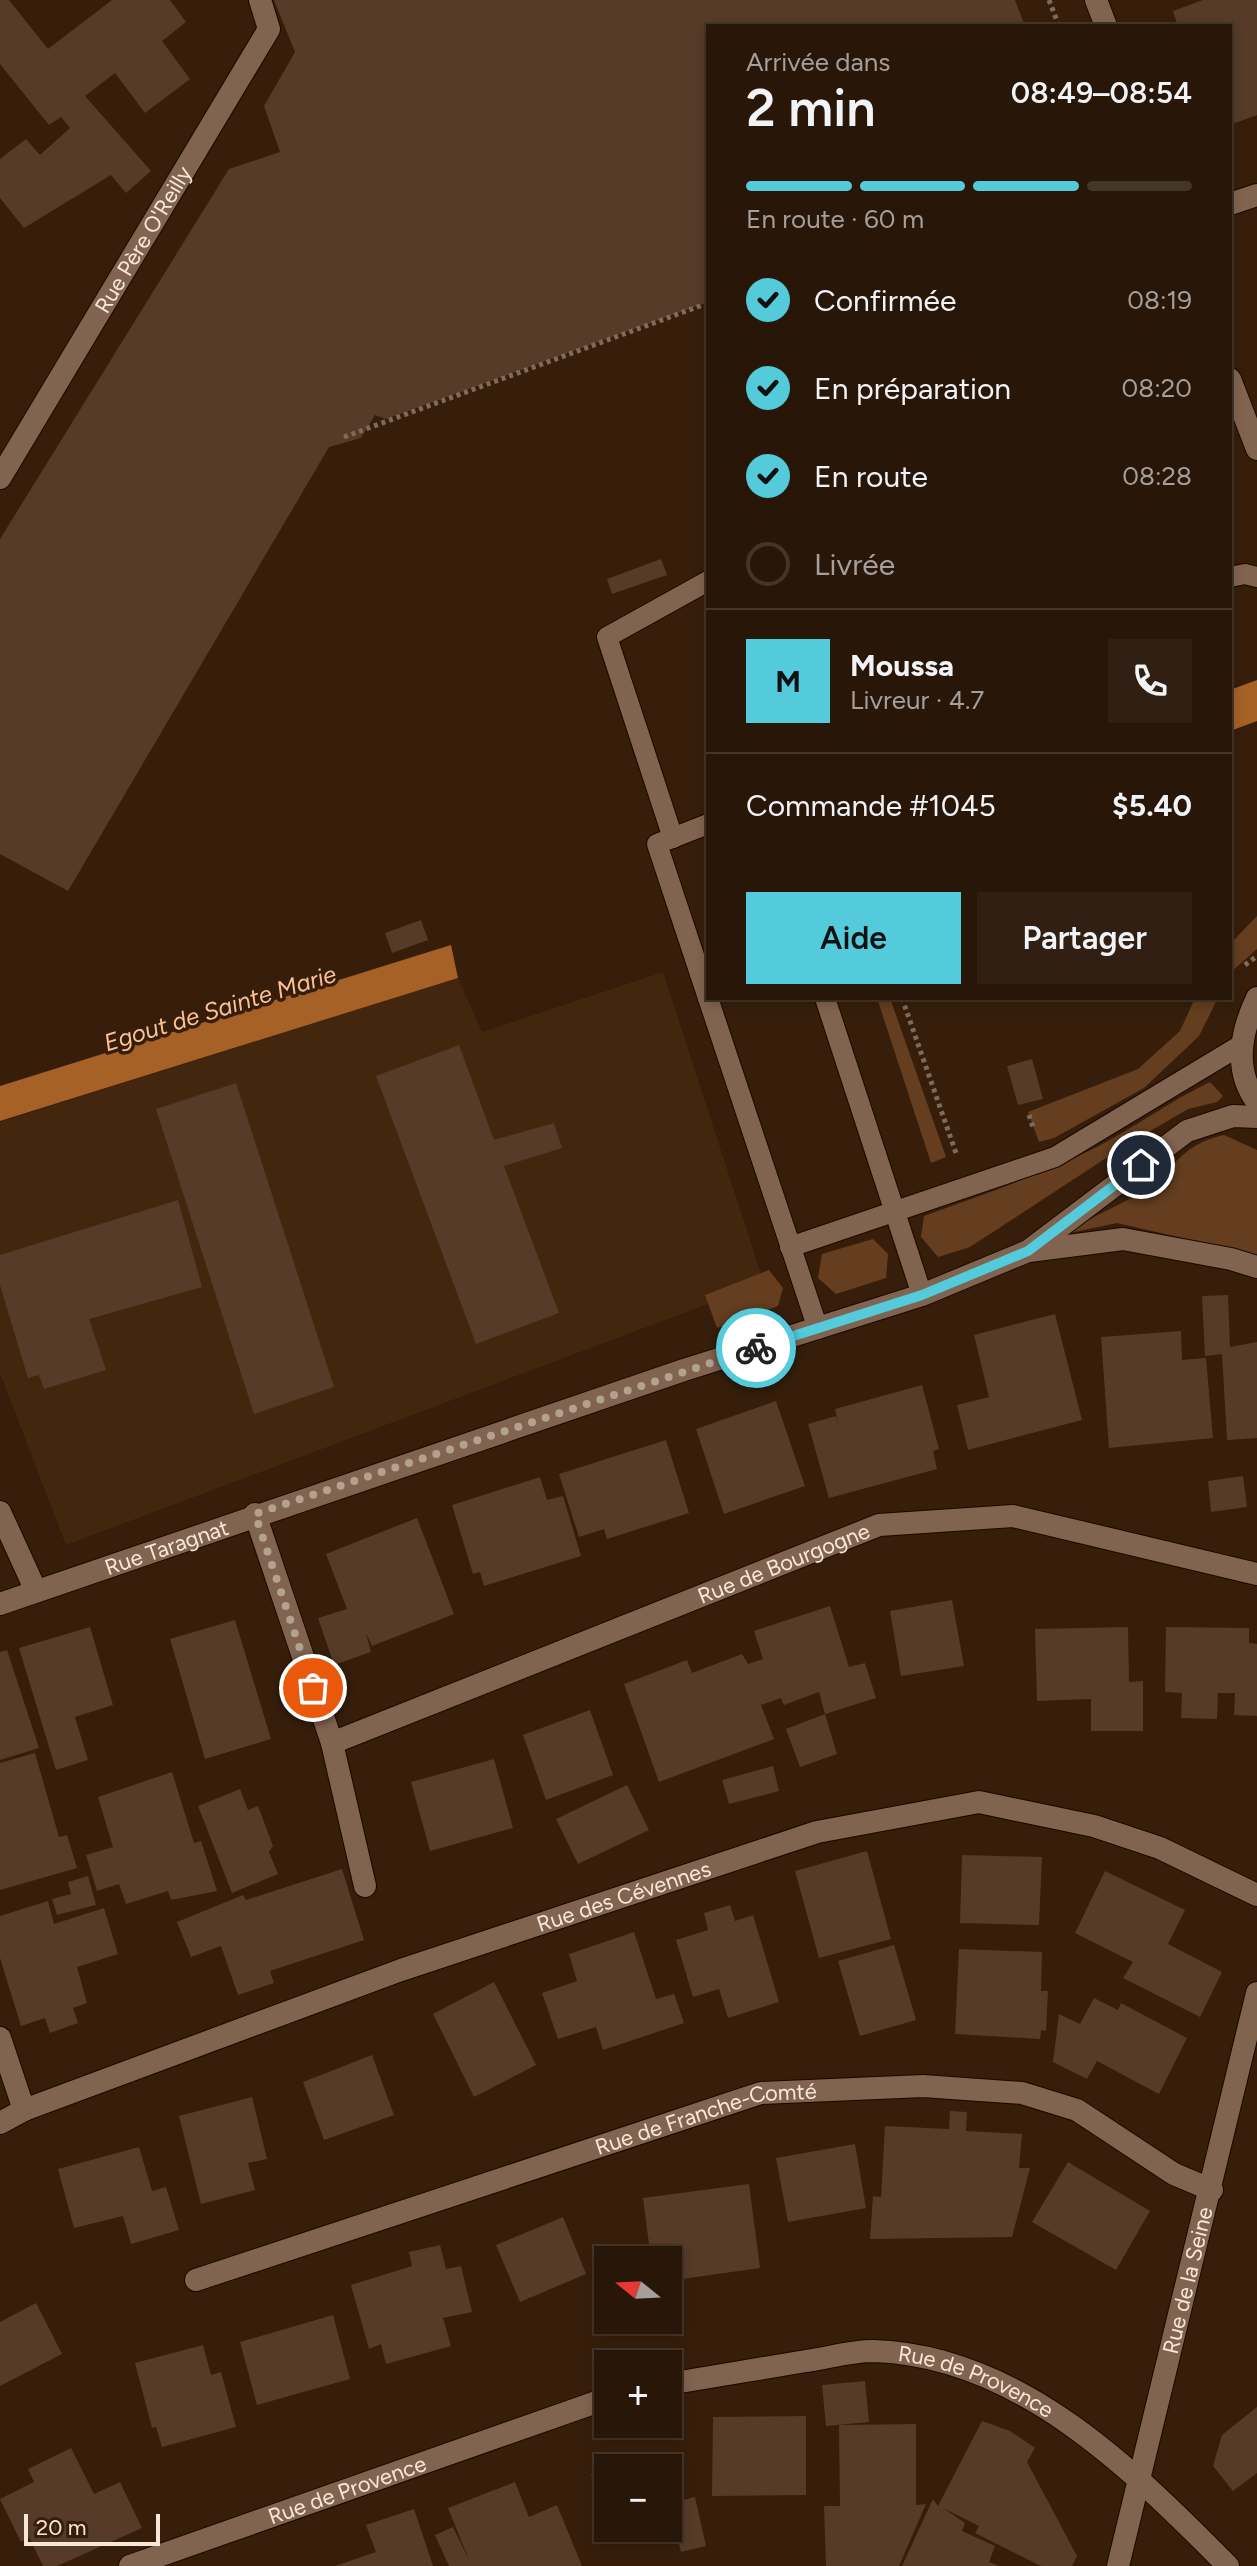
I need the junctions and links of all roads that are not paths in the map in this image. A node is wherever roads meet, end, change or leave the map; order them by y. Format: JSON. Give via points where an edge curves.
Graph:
{"nodes":[{"id":1,"x":260,"y":0,"type":"edge"},
{"id":2,"x":1096,"y":0,"type":"edge"},
{"id":3,"x":1105,"y":24,"type":"edge"},
{"id":4,"x":1257,"y":195,"type":"edge"},
{"id":5,"x":1232,"y":203,"type":"edge"},
{"id":6,"x":1232,"y":384,"type":"edge"},
{"id":7,"x":1257,"y":449,"type":"edge"},
{"id":8,"x":0,"y":478,"type":"edge"},
{"id":9,"x":1232,"y":577,"type":"edge"},
{"id":10,"x":1257,"y":577,"type":"edge"},
{"id":11,"x":706,"y":586,"type":"edge"},
{"id":12,"x":706,"y":825,"type":"edge"},
{"id":13,"x":665,"y":841,"type":"junction"},
{"id":14,"x":706,"y":991,"type":"edge"},
{"id":15,"x":1257,"y":998,"type":"edge"},
{"id":16,"x":709,"y":1000,"type":"edge"},
{"id":17,"x":826,"y":1000,"type":"edge"},
{"id":18,"x":1241,"y":1045,"type":"junction"},
{"id":19,"x":1257,"y":1102,"type":"edge"},
{"id":20,"x":1257,"y":1117,"type":"edge"},
{"id":21,"x":894,"y":1209,"type":"junction"},
{"id":22,"x":790,"y":1247,"type":"junction"},
{"id":23,"x":1028,"y":1251,"type":"junction"},
{"id":24,"x":1257,"y":1267,"type":"edge"},
{"id":25,"x":922,"y":1295,"type":"junction"},
{"id":26,"x":818,"y":1329,"type":"junction"},
{"id":27,"x":0,"y":1512,"type":"edge"},
{"id":28,"x":255,"y":1514,"type":"junction"},
{"id":29,"x":1257,"y":1574,"type":"edge"},
{"id":30,"x":36,"y":1591,"type":"junction"},
{"id":31,"x":0,"y":1604,"type":"edge"},
{"id":32,"x":332,"y":1743,"type":"junction"},
{"id":33,"x":365,"y":1886,"type":"dead end"},
{"id":34,"x":1257,"y":1895,"type":"edge"},
{"id":35,"x":1257,"y":1993,"type":"edge"},
{"id":36,"x":0,"y":2038,"type":"edge"},
{"id":37,"x":24,"y":2110,"type":"junction"},
{"id":38,"x":0,"y":2123,"type":"edge"},
{"id":39,"x":1212,"y":2190,"type":"junction"},
{"id":40,"x":196,"y":2280,"type":"dead end"},
{"id":41,"x":682,"y":2382,"type":"edge"},
{"id":42,"x":594,"y":2403,"type":"edge"},
{"id":43,"x":1138,"y":2482,"type":"junction"},
{"id":44,"x":130,"y":2566,"type":"edge"},
{"id":45,"x":1118,"y":2566,"type":"edge"},
{"id":46,"x":1228,"y":2566,"type":"edge"}],
"edges":[{"from":1,"to":8,"type":"street","name":"Rue Père O'Reilly","via":[[269,29]]},
{"from":2,"to":3,"type":"street"},
{"from":4,"to":5,"type":"street"},
{"from":6,"to":7,"type":"street"},
{"from":9,"to":10,"type":"lane"},
{"from":11,"to":13,"type":"lane","via":[[607,637]]},
{"from":12,"to":13,"type":"lane"},
{"from":13,"to":14,"type":"lane"},
{"from":15,"to":18,"type":"street"},
{"from":16,"to":22,"type":"lane"},
{"from":17,"to":21,"type":"lane"},
{"from":18,"to":19,"type":"street","via":[[1243,1072]]},
{"from":18,"to":21,"type":"lane","via":[[1055,1157]]},
{"from":20,"to":23,"type":"street","name":"Rue Taragnat","via":[[1233,1116],[1187,1131]]},
{"from":21,"to":22,"type":"lane"},
{"from":21,"to":25,"type":"lane"},
{"from":22,"to":26,"type":"lane"},
{"from":23,"to":24,"type":"street","via":[[1123,1239]]},
{"from":23,"to":25,"type":"street","name":"Rue Taragnat"},
{"from":25,"to":26,"type":"street","name":"Rue Taragnat"},
{"from":26,"to":28,"type":"street","name":"Rue Taragnat"},
{"from":27,"to":30,"type":"street"},
{"from":28,"to":30,"type":"street","name":"Rue Taragnat"},
{"from":28,"to":32,"type":"street"},
{"from":29,"to":32,"type":"street","name":"Rue de Bourgogne","via":[[1013,1516],[879,1525]]},
{"from":30,"to":31,"type":"street","name":"Rue Taragnat"},
{"from":32,"to":33,"type":"street"},
{"from":34,"to":37,"type":"street","name":"Rue des Cévennes","via":[[1133,1839],[979,1802],[817,1832],[401,1970]]},
{"from":35,"to":39,"type":"street","name":"Rue de la Seine"},
{"from":36,"to":37,"type":"street"},
{"from":37,"to":38,"type":"street","name":"Rue des Cévennes"},
{"from":39,"to":40,"type":"street","name":"Rue de Franche-Comté","via":[[1174,2174],[1077,2110],[1022,2093],[923,2086],[761,2093]]},
{"from":39,"to":43,"type":"street","name":"Rue de la Seine"},
{"from":41,"to":43,"type":"street","name":"Rue de Provence","via":[[869,2351],[917,2355],[952,2363],[1014,2389],[1099,2445]]},
{"from":42,"to":44,"type":"street","name":"Rue de Provence"},
{"from":43,"to":45,"type":"street","name":"Rue de la Seine"},
{"from":43,"to":46,"type":"street","name":"Rue de Provence"}]}
